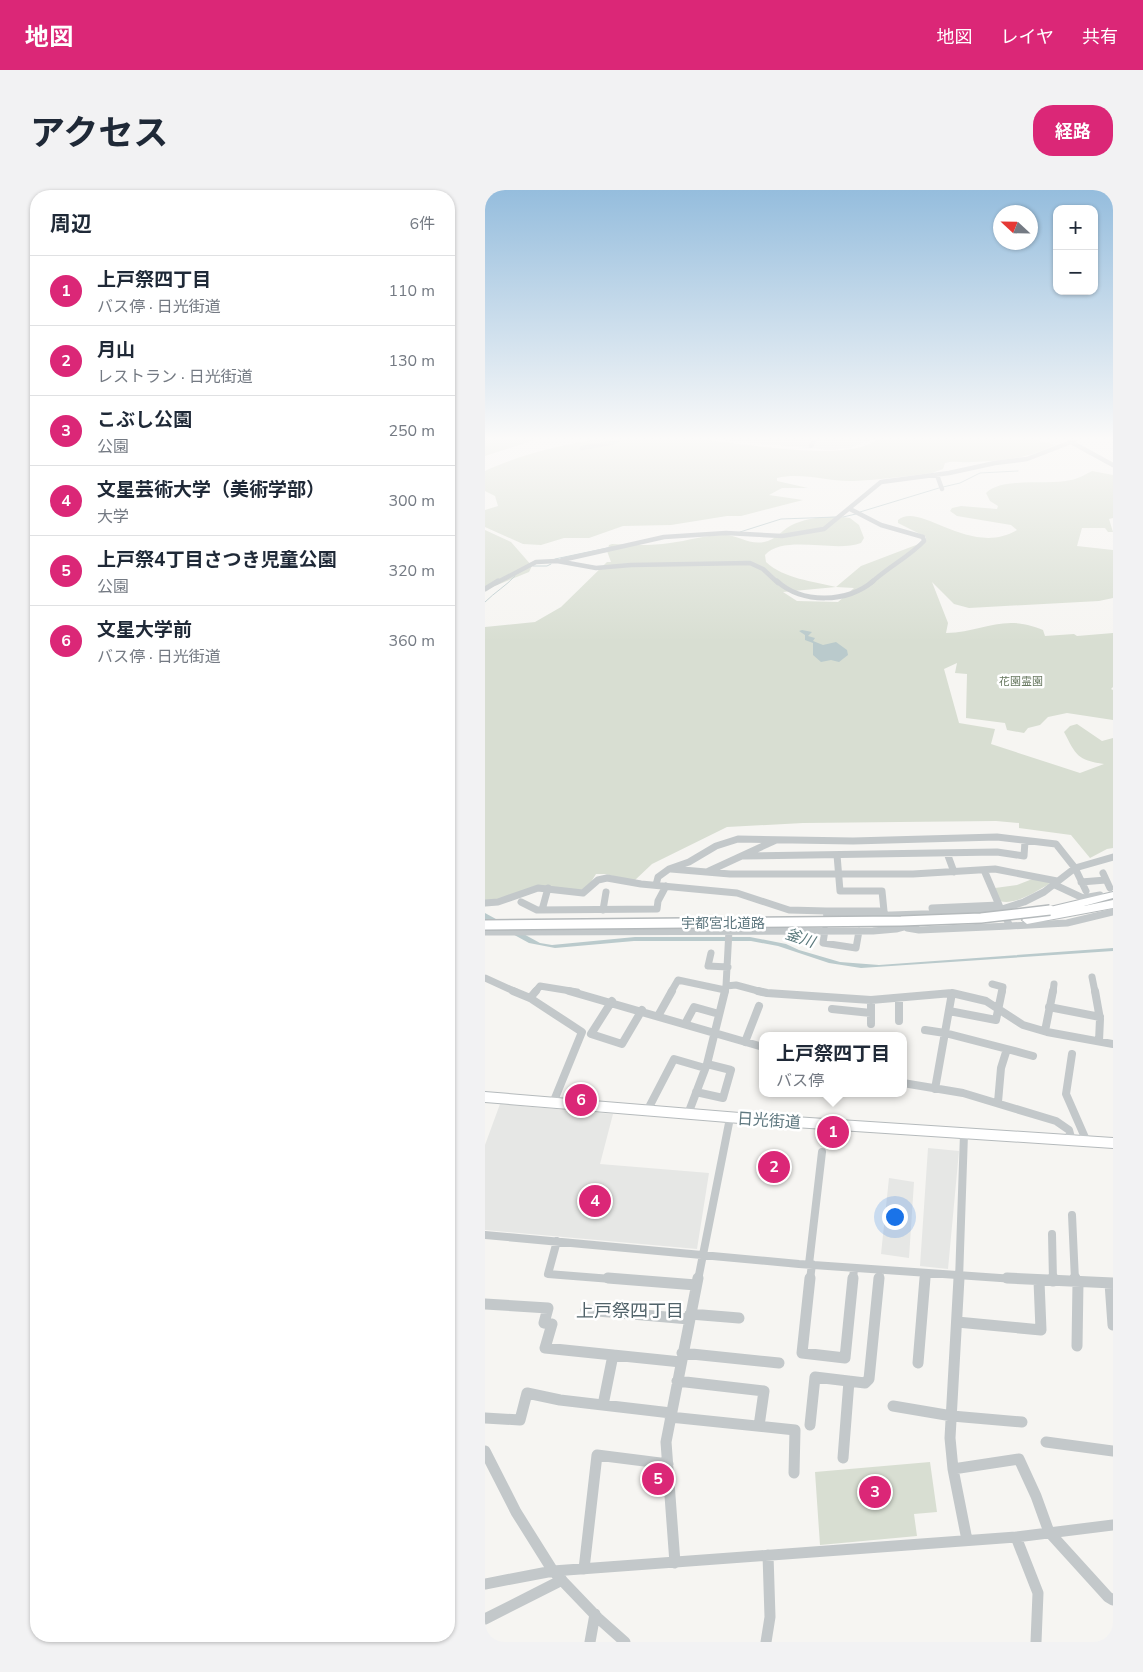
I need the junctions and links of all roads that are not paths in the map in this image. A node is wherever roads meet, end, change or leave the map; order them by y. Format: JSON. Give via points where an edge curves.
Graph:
{"nodes":[{"id":1,"x":853,"y":506,"type":"edge"},
{"id":2,"x":850,"y":508,"type":"junction"},
{"id":3,"x":557,"y":561,"type":"junction"},
{"id":4,"x":485,"y":588,"type":"edge"},
{"id":5,"x":778,"y":840,"type":"junction"},
{"id":6,"x":1025,"y":841,"type":"junction"},
{"id":7,"x":947,"y":853,"type":"junction"},
{"id":8,"x":837,"y":855,"type":"junction"},
{"id":9,"x":742,"y":856,"type":"junction"},
{"id":10,"x":1113,"y":857,"type":"edge"},
{"id":11,"x":1075,"y":868,"type":"junction"},
{"id":12,"x":669,"y":869,"type":"junction"},
{"id":13,"x":984,"y":870,"type":"junction"},
{"id":14,"x":954,"y":872,"type":"junction"},
{"id":15,"x":706,"y":873,"type":"junction"},
{"id":16,"x":1103,"y":873,"type":"dead end"},
{"id":17,"x":839,"y":874,"type":"junction"},
{"id":18,"x":1106,"y":880,"type":"junction"},
{"id":19,"x":1055,"y":882,"type":"junction"},
{"id":20,"x":1081,"y":882,"type":"junction"},
{"id":21,"x":656,"y":885,"type":"junction"},
{"id":22,"x":666,"y":886,"type":"junction"},
{"id":23,"x":548,"y":888,"type":"junction"},
{"id":24,"x":1086,"y":891,"type":"dead end"},
{"id":25,"x":606,"y":892,"type":"dead end"},
{"id":26,"x":1112,"y":894,"type":"edge"},
{"id":27,"x":1100,"y":895,"type":"dead end"},
{"id":28,"x":521,"y":902,"type":"dead end"},
{"id":29,"x":485,"y":903,"type":"edge"},
{"id":30,"x":1001,"y":907,"type":"junction"},
{"id":31,"x":542,"y":910,"type":"junction"},
{"id":32,"x":603,"y":910,"type":"junction"},
{"id":33,"x":884,"y":911,"type":"junction"},
{"id":34,"x":1112,"y":911,"type":"edge"},
{"id":35,"x":959,"y":913,"type":"junction"},
{"id":36,"x":827,"y":914,"type":"junction"},
{"id":37,"x":485,"y":924,"type":"edge"},
{"id":38,"x":1010,"y":926,"type":"junction"},
{"id":39,"x":904,"y":927,"type":"junction"},
{"id":40,"x":729,"y":930,"type":"junction"},
{"id":41,"x":825,"y":930,"type":"junction"},
{"id":42,"x":485,"y":931,"type":"edge"},
{"id":43,"x":859,"y":931,"type":"junction"},
{"id":44,"x":711,"y":954,"type":"dead end"},
{"id":45,"x":728,"y":967,"type":"junction"},
{"id":46,"x":1092,"y":977,"type":"dead end"},
{"id":47,"x":485,"y":978,"type":"edge"},
{"id":48,"x":992,"y":984,"type":"dead end"},
{"id":49,"x":1054,"y":984,"type":"dead end"},
{"id":50,"x":726,"y":988,"type":"junction"},
{"id":51,"x":952,"y":994,"type":"junction"},
{"id":52,"x":530,"y":998,"type":"junction"},
{"id":53,"x":899,"y":998,"type":"junction"},
{"id":54,"x":871,"y":1000,"type":"junction"},
{"id":55,"x":612,"y":1001,"type":"junction"},
{"id":56,"x":759,"y":1006,"type":"dead end"},
{"id":57,"x":1049,"y":1007,"type":"junction"},
{"id":58,"x":832,"y":1009,"type":"dead end"},
{"id":59,"x":999,"y":1009,"type":"junction"},
{"id":60,"x":642,"y":1010,"type":"junction"},
{"id":61,"x":949,"y":1011,"type":"junction"},
{"id":62,"x":871,"y":1013,"type":"junction"},
{"id":63,"x":719,"y":1014,"type":"junction"},
{"id":64,"x":658,"y":1016,"type":"junction"},
{"id":65,"x":1100,"y":1017,"type":"junction"},
{"id":66,"x":899,"y":1020,"type":"dead end"},
{"id":67,"x":685,"y":1024,"type":"junction"},
{"id":68,"x":871,"y":1024,"type":"dead end"},
{"id":69,"x":925,"y":1030,"type":"dead end"},
{"id":70,"x":1045,"y":1031,"type":"junction"},
{"id":71,"x":945,"y":1033,"type":"junction"},
{"id":72,"x":713,"y":1034,"type":"junction"},
{"id":73,"x":1099,"y":1041,"type":"junction"},
{"id":74,"x":745,"y":1042,"type":"junction"},
{"id":75,"x":1113,"y":1044,"type":"edge"},
{"id":76,"x":759,"y":1046,"type":"edge"},
{"id":77,"x":1007,"y":1049,"type":"junction"},
{"id":78,"x":1072,"y":1054,"type":"dead end"},
{"id":79,"x":1033,"y":1056,"type":"dead end"},
{"id":80,"x":706,"y":1066,"type":"junction"},
{"id":81,"x":907,"y":1085,"type":"edge"},
{"id":82,"x":935,"y":1089,"type":"junction"},
{"id":83,"x":696,"y":1092,"type":"junction"},
{"id":84,"x":485,"y":1097,"type":"edge"},
{"id":85,"x":998,"y":1102,"type":"junction"},
{"id":86,"x":553,"y":1103,"type":"junction"},
{"id":87,"x":647,"y":1111,"type":"junction"},
{"id":88,"x":689,"y":1114,"type":"junction"},
{"id":89,"x":730,"y":1118,"type":"junction"},
{"id":90,"x":963,"y":1134,"type":"junction"},
{"id":91,"x":1072,"y":1141,"type":"junction"},
{"id":92,"x":1087,"y":1142,"type":"junction"},
{"id":93,"x":1113,"y":1143,"type":"edge"},
{"id":94,"x":822,"y":1152,"type":"dead end"},
{"id":95,"x":1072,"y":1215,"type":"dead end"},
{"id":96,"x":1052,"y":1234,"type":"dead end"},
{"id":97,"x":485,"y":1235,"type":"edge"},
{"id":98,"x":557,"y":1241,"type":"junction"},
{"id":99,"x":702,"y":1254,"type":"junction"},
{"id":100,"x":811,"y":1264,"type":"junction"},
{"id":101,"x":854,"y":1268,"type":"junction"},
{"id":102,"x":880,"y":1271,"type":"junction"},
{"id":103,"x":925,"y":1274,"type":"junction"},
{"id":104,"x":957,"y":1276,"type":"junction"},
{"id":105,"x":1039,"y":1281,"type":"junction"},
{"id":106,"x":1053,"y":1282,"type":"junction"},
{"id":107,"x":1076,"y":1282,"type":"junction"},
{"id":108,"x":1111,"y":1283,"type":"edge"},
{"id":109,"x":696,"y":1286,"type":"junction"},
{"id":110,"x":485,"y":1304,"type":"edge"},
{"id":111,"x":586,"y":1310,"type":"dead end"},
{"id":112,"x":690,"y":1316,"type":"junction"},
{"id":113,"x":739,"y":1318,"type":"dead end"},
{"id":114,"x":957,"y":1322,"type":"junction"},
{"id":115,"x":1113,"y":1325,"type":"edge"},
{"id":116,"x":1077,"y":1346,"type":"dead end"},
{"id":117,"x":613,"y":1355,"type":"junction"},
{"id":118,"x":681,"y":1358,"type":"junction"},
{"id":119,"x":779,"y":1363,"type":"dead end"},
{"id":120,"x":918,"y":1363,"type":"dead end"},
{"id":121,"x":677,"y":1381,"type":"junction"},
{"id":122,"x":849,"y":1381,"type":"junction"},
{"id":123,"x":603,"y":1405,"type":"junction"},
{"id":124,"x":893,"y":1406,"type":"dead end"},
{"id":125,"x":670,"y":1415,"type":"junction"},
{"id":126,"x":951,"y":1416,"type":"junction"},
{"id":127,"x":485,"y":1418,"type":"edge"},
{"id":128,"x":1021,"y":1422,"type":"dead end"},
{"id":129,"x":809,"y":1425,"type":"dead end"},
{"id":130,"x":759,"y":1426,"type":"junction"},
{"id":131,"x":1046,"y":1442,"type":"dead end"},
{"id":132,"x":485,"y":1451,"type":"edge"},
{"id":133,"x":1113,"y":1451,"type":"edge"},
{"id":134,"x":843,"y":1458,"type":"dead end"},
{"id":135,"x":667,"y":1464,"type":"junction"},
{"id":136,"x":953,"y":1469,"type":"junction"},
{"id":137,"x":794,"y":1473,"type":"dead end"},
{"id":138,"x":1113,"y":1525,"type":"edge"},
{"id":139,"x":1049,"y":1532,"type":"junction"},
{"id":140,"x":1016,"y":1537,"type":"junction"},
{"id":141,"x":967,"y":1540,"type":"junction"},
{"id":142,"x":768,"y":1555,"type":"junction"},
{"id":143,"x":675,"y":1563,"type":"junction"},
{"id":144,"x":584,"y":1569,"type":"junction"},
{"id":145,"x":553,"y":1571,"type":"junction"},
{"id":146,"x":562,"y":1580,"type":"junction"},
{"id":147,"x":485,"y":1584,"type":"edge"},
{"id":148,"x":1113,"y":1600,"type":"edge"},
{"id":149,"x":595,"y":1614,"type":"junction"},
{"id":150,"x":485,"y":1618,"type":"edge"},
{"id":151,"x":621,"y":1640,"type":"edge"},
{"id":152,"x":590,"y":1642,"type":"edge"},
{"id":153,"x":766,"y":1642,"type":"edge"},
{"id":154,"x":1036,"y":1642,"type":"edge"}],
"edges":[{"from":1,"to":2,"type":"street"},
{"from":2,"to":3,"type":"street","via":[[824,528],[802,534],[726,533],[664,537]]},
{"from":2,"to":3,"type":"street","via":[[881,525],[920,535],[924,541],[916,551],[851,594],[823,597],[793,592],[778,584],[761,565],[750,563],[631,564],[596,568]]},
{"from":3,"to":4,"type":"street","via":[[525,566]]},
{"from":5,"to":6,"type":"street","via":[[997,837]]},
{"from":5,"to":9,"type":"street"},
{"from":5,"to":12,"type":"street","via":[[729,841]]},
{"from":6,"to":7,"type":"street","via":[[1024,856],[997,852]]},
{"from":6,"to":11,"type":"street","via":[[1056,844]]},
{"from":7,"to":8,"type":"street"},
{"from":7,"to":14,"type":"street"},
{"from":8,"to":9,"type":"street"},
{"from":8,"to":17,"type":"street"},
{"from":9,"to":15,"type":"street"},
{"from":10,"to":11,"type":"street"},
{"from":11,"to":19,"type":"street"},
{"from":11,"to":20,"type":"street"},
{"from":12,"to":15,"type":"street"},
{"from":12,"to":21,"type":"street","via":[[658,877]]},
{"from":13,"to":14,"type":"street"},
{"from":13,"to":19,"type":"street","via":[[1007,870]]},
{"from":13,"to":30,"type":"street"},
{"from":14,"to":17,"type":"street"},
{"from":15,"to":17,"type":"street"},
{"from":16,"to":18,"type":"street"},
{"from":17,"to":33,"type":"street","via":[[841,891],[882,891]]},
{"from":18,"to":20,"type":"street"},
{"from":18,"to":26,"type":"street"},
{"from":19,"to":27,"type":"street","via":[[1083,898]]},
{"from":19,"to":30,"type":"street","via":[[1029,900]]},
{"from":20,"to":24,"type":"street"},
{"from":21,"to":22,"type":"street"},
{"from":21,"to":23,"type":"street","via":[[607,878],[598,880],[583,893]]},
{"from":22,"to":32,"type":"street","via":[[657,908]]},
{"from":22,"to":36,"type":"street","via":[[737,894],[789,910]]},
{"from":23,"to":29,"type":"street","via":[[532,889],[499,902]]},
{"from":23,"to":31,"type":"street"},
{"from":25,"to":32,"type":"street"},
{"from":26,"to":37,"type":"highway","name":"宇都宮北道路","bridge":true,"via":[[1050,910],[981,918]]},
{"from":28,"to":31,"type":"street"},
{"from":30,"to":33,"type":"street"},
{"from":30,"to":35,"type":"street"},
{"from":30,"to":38,"type":"street"},
{"from":31,"to":32,"type":"street"},
{"from":33,"to":36,"type":"street"},
{"from":34,"to":38,"type":"street","via":[[1067,923]]},
{"from":34,"to":42,"type":"highway","name":"宇都宮北道路","via":[[983,924]]},
{"from":35,"to":36,"type":"street"},
{"from":35,"to":39,"type":"street"},
{"from":36,"to":37,"type":"street"},
{"from":38,"to":39,"type":"street","via":[[919,930]]},
{"from":39,"to":43,"type":"street"},
{"from":40,"to":41,"type":"street"},
{"from":40,"to":42,"type":"street"},
{"from":40,"to":45,"type":"street"},
{"from":41,"to":43,"type":"street"},
{"from":41,"to":43,"type":"street","via":[[823,943],[856,948]]},
{"from":44,"to":45,"type":"street","via":[[708,966]]},
{"from":45,"to":50,"type":"street"},
{"from":46,"to":65,"type":"street"},
{"from":47,"to":52,"type":"street"},
{"from":48,"to":59,"type":"street","via":[[1003,987]]},
{"from":49,"to":57,"type":"street"},
{"from":50,"to":54,"type":"street","via":[[736,985],[767,993]]},
{"from":50,"to":63,"type":"street"},
{"from":50,"to":64,"type":"street","via":[[678,980]]},
{"from":51,"to":53,"type":"street"},
{"from":51,"to":59,"type":"street","via":[[986,1001]]},
{"from":51,"to":61,"type":"street"},
{"from":52,"to":55,"type":"street","via":[[540,986]]},
{"from":52,"to":86,"type":"street","via":[[582,1032]]},
{"from":53,"to":54,"type":"street"},
{"from":53,"to":66,"type":"street"},
{"from":54,"to":62,"type":"street"},
{"from":55,"to":60,"type":"street"},
{"from":55,"to":60,"type":"street","via":[[591,1034],[622,1044]]},
{"from":56,"to":74,"type":"street"},
{"from":57,"to":65,"type":"street"},
{"from":57,"to":70,"type":"street"},
{"from":58,"to":62,"type":"street"},
{"from":59,"to":61,"type":"street","via":[[996,1020]]},
{"from":59,"to":70,"type":"street","via":[[1016,1022]]},
{"from":60,"to":64,"type":"street"},
{"from":61,"to":71,"type":"street"},
{"from":62,"to":68,"type":"street"},
{"from":63,"to":67,"type":"street","via":[[694,1007]]},
{"from":63,"to":72,"type":"street"},
{"from":64,"to":67,"type":"street"},
{"from":65,"to":73,"type":"street"},
{"from":67,"to":72,"type":"street"},
{"from":69,"to":71,"type":"street"},
{"from":70,"to":73,"type":"street"},
{"from":71,"to":77,"type":"street"},
{"from":71,"to":82,"type":"street"},
{"from":72,"to":74,"type":"street"},
{"from":72,"to":80,"type":"street"},
{"from":73,"to":75,"type":"street"},
{"from":74,"to":76,"type":"street"},
{"from":77,"to":79,"type":"street"},
{"from":77,"to":85,"type":"street","via":[[1001,1068]]},
{"from":78,"to":92,"type":"street","via":[[1066,1094]]},
{"from":80,"to":83,"type":"street"},
{"from":80,"to":83,"type":"street","via":[[731,1070],[723,1098]]},
{"from":80,"to":87,"type":"street","via":[[674,1059]]},
{"from":81,"to":82,"type":"street"},
{"from":82,"to":85,"type":"street"},
{"from":83,"to":88,"type":"street"},
{"from":84,"to":86,"type":"highway","name":"日光街道"},
{"from":85,"to":91,"type":"street","via":[[1056,1121],[1069,1130]]},
{"from":86,"to":87,"type":"highway","name":"日光街道"},
{"from":87,"to":88,"type":"highway","name":"日光街道"},
{"from":88,"to":89,"type":"highway","name":"日光街道"},
{"from":89,"to":90,"type":"highway","name":"日光街道"},
{"from":89,"to":99,"type":"street"},
{"from":90,"to":91,"type":"highway","name":"日光街道"},
{"from":90,"to":104,"type":"street"},
{"from":91,"to":92,"type":"highway","name":"日光街道"},
{"from":92,"to":93,"type":"highway","name":"日光街道"},
{"from":94,"to":100,"type":"street"},
{"from":95,"to":107,"type":"street"},
{"from":96,"to":106,"type":"street"},
{"from":97,"to":98,"type":"street"},
{"from":98,"to":99,"type":"street"},
{"from":98,"to":109,"type":"street","via":[[548,1274]]},
{"from":99,"to":100,"type":"street"},
{"from":99,"to":109,"type":"street"},
{"from":100,"to":101,"type":"street"},
{"from":100,"to":101,"type":"street","via":[[802,1353],[845,1358]]},
{"from":101,"to":102,"type":"street"},
{"from":102,"to":103,"type":"street"},
{"from":102,"to":122,"type":"street","via":[[869,1379],[865,1383]]},
{"from":103,"to":104,"type":"street"},
{"from":103,"to":120,"type":"street"},
{"from":104,"to":105,"type":"street"},
{"from":104,"to":114,"type":"street"},
{"from":105,"to":106,"type":"street"},
{"from":105,"to":114,"type":"street","via":[[1041,1330]]},
{"from":106,"to":107,"type":"street"},
{"from":107,"to":108,"type":"street"},
{"from":107,"to":116,"type":"street"},
{"from":108,"to":115,"type":"street"},
{"from":109,"to":112,"type":"street"},
{"from":110,"to":117,"type":"street","via":[[548,1308],[544,1323],[552,1324],[545,1348]]},
{"from":111,"to":112,"type":"street"},
{"from":112,"to":113,"type":"street"},
{"from":112,"to":118,"type":"street"},
{"from":114,"to":126,"type":"street"},
{"from":117,"to":118,"type":"street"},
{"from":117,"to":123,"type":"street"},
{"from":118,"to":119,"type":"street"},
{"from":118,"to":121,"type":"street"},
{"from":121,"to":125,"type":"street"},
{"from":121,"to":130,"type":"street","via":[[764,1391]]},
{"from":122,"to":129,"type":"street","via":[[815,1377]]},
{"from":122,"to":134,"type":"street"},
{"from":123,"to":125,"type":"street"},
{"from":123,"to":127,"type":"street","via":[[527,1393],[520,1420]]},
{"from":124,"to":126,"type":"street"},
{"from":125,"to":130,"type":"street"},
{"from":125,"to":135,"type":"street"},
{"from":126,"to":128,"type":"street"},
{"from":126,"to":136,"type":"street"},
{"from":130,"to":137,"type":"street","via":[[795,1430]]},
{"from":131,"to":133,"type":"street"},
{"from":132,"to":145,"type":"street","via":[[516,1512]]},
{"from":135,"to":143,"type":"street"},
{"from":135,"to":144,"type":"street","via":[[597,1455]]},
{"from":136,"to":139,"type":"street","via":[[1019,1459]]},
{"from":136,"to":141,"type":"street"},
{"from":138,"to":139,"type":"street"},
{"from":139,"to":140,"type":"street"},
{"from":139,"to":148,"type":"street"},
{"from":140,"to":141,"type":"street"},
{"from":140,"to":154,"type":"street","via":[[1038,1593]]},
{"from":141,"to":142,"type":"street"},
{"from":142,"to":143,"type":"street"},
{"from":142,"to":153,"type":"street","via":[[770,1617]]},
{"from":143,"to":144,"type":"street"},
{"from":144,"to":145,"type":"street"},
{"from":145,"to":146,"type":"street"},
{"from":145,"to":147,"type":"street"},
{"from":146,"to":149,"type":"street"},
{"from":146,"to":150,"type":"street"},
{"from":149,"to":151,"type":"street"},
{"from":149,"to":152,"type":"street"}]}
